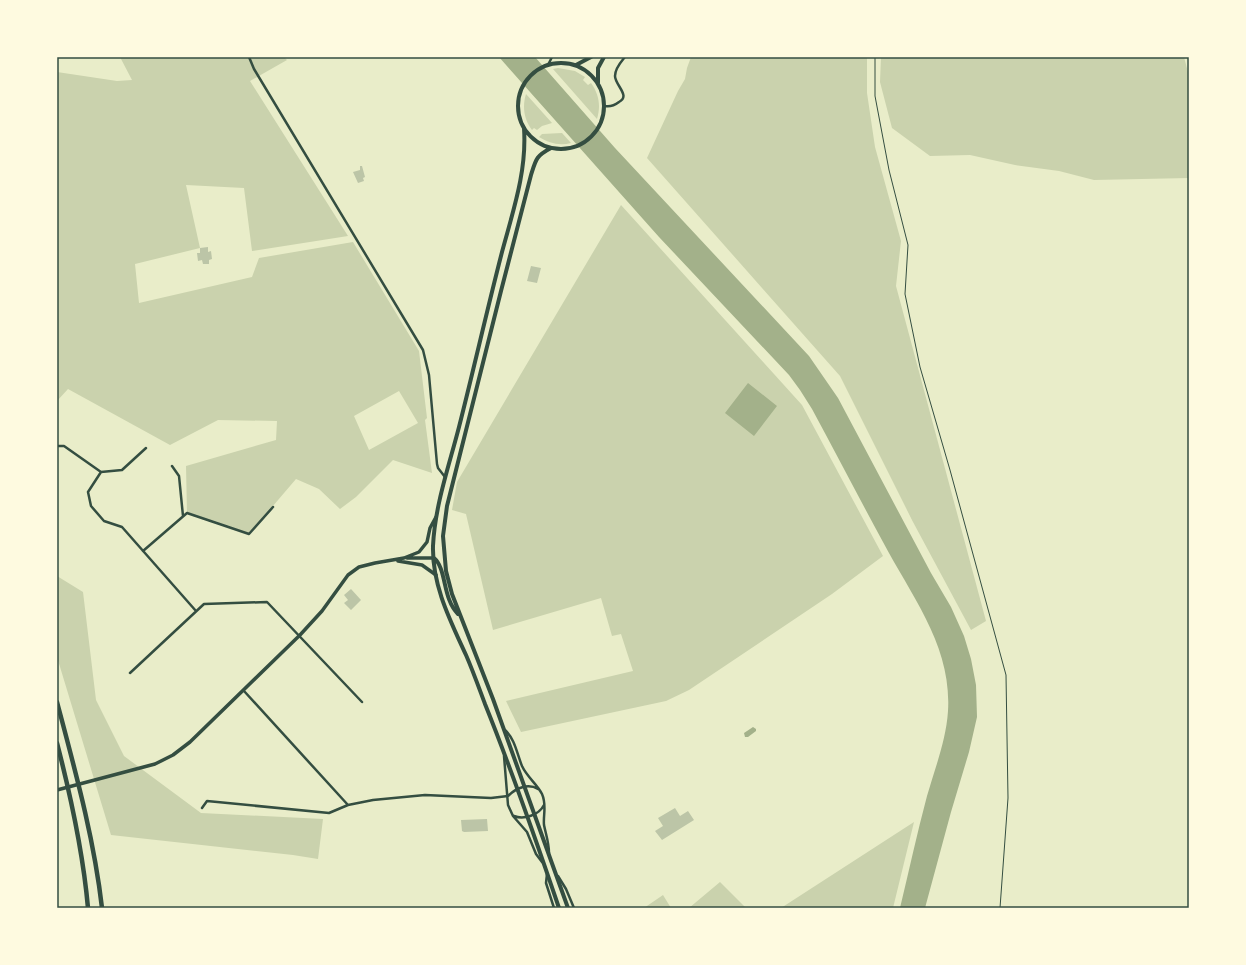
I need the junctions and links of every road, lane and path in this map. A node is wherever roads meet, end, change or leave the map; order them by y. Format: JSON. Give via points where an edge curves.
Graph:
{"nodes":[{"id":1,"x":249,"y":57,"type":"edge"},
{"id":2,"x":552,"y":57,"type":"edge"},
{"id":3,"x":591,"y":57,"type":"edge"},
{"id":4,"x":604,"y":57,"type":"edge"},
{"id":5,"x":626,"y":57,"type":"edge"},
{"id":6,"x":875,"y":57,"type":"edge"},
{"id":7,"x":547,"y":65,"type":"junction"},
{"id":8,"x":576,"y":65,"type":"junction"},
{"id":9,"x":598,"y":83,"type":"junction"},
{"id":10,"x":604,"y":106,"type":"junction"},
{"id":11,"x":524,"y":128,"type":"junction"},
{"id":12,"x":551,"y":148,"type":"junction"},
{"id":13,"x":57,"y":446,"type":"edge"},
{"id":14,"x":146,"y":448,"type":"dead end"},
{"id":15,"x":172,"y":466,"type":"dead end"},
{"id":16,"x":101,"y":472,"type":"junction"},
{"id":17,"x":445,"y":477,"type":"junction"},
{"id":18,"x":273,"y":507,"type":"dead end"},
{"id":19,"x":183,"y":516,"type":"junction"},
{"id":20,"x":436,"y":516,"type":"junction"},
{"id":21,"x":143,"y":551,"type":"junction"},
{"id":22,"x":404,"y":558,"type":"junction"},
{"id":23,"x":434,"y":558,"type":"junction"},
{"id":24,"x":395,"y":560,"type":"junction"},
{"id":25,"x":436,"y":575,"type":"junction"},
{"id":26,"x":196,"y":611,"type":"junction"},
{"id":27,"x":460,"y":616,"type":"junction"},
{"id":28,"x":300,"y":635,"type":"junction"},
{"id":29,"x":130,"y":673,"type":"dead end"},
{"id":30,"x":244,"y":692,"type":"junction"},
{"id":31,"x":57,"y":702,"type":"edge"},
{"id":32,"x":362,"y":702,"type":"dead end"},
{"id":33,"x":504,"y":728,"type":"junction"},
{"id":34,"x":57,"y":743,"type":"edge"},
{"id":35,"x":504,"y":753,"type":"junction"},
{"id":36,"x":524,"y":787,"type":"junction"},
{"id":37,"x":517,"y":789,"type":"junction"},
{"id":38,"x":57,"y":790,"type":"edge"},
{"id":39,"x":540,"y":790,"type":"junction"},
{"id":40,"x":508,"y":796,"type":"junction"},
{"id":41,"x":544,"y":804,"type":"junction"},
{"id":42,"x":348,"y":805,"type":"junction"},
{"id":43,"x":202,"y":808,"type":"dead end"},
{"id":44,"x":534,"y":814,"type":"junction"},
{"id":45,"x":513,"y":816,"type":"junction"},
{"id":46,"x":527,"y":817,"type":"junction"},
{"id":47,"x":550,"y":856,"type":"junction"},
{"id":48,"x":545,"y":865,"type":"junction"},
{"id":49,"x":547,"y":871,"type":"junction"},
{"id":50,"x":555,"y":871,"type":"junction"},
{"id":51,"x":88,"y":908,"type":"edge"},
{"id":52,"x":102,"y":908,"type":"edge"},
{"id":53,"x":554,"y":908,"type":"edge"},
{"id":54,"x":559,"y":908,"type":"edge"},
{"id":55,"x":568,"y":908,"type":"edge"},
{"id":56,"x":574,"y":908,"type":"edge"},
{"id":57,"x":1000,"y":908,"type":"edge"}],
"edges":[{"from":1,"to":17,"type":"street","via":[[423,350],[430,375],[437,464]]},
{"from":2,"to":7,"type":"street"},
{"from":3,"to":8,"type":"main road"},
{"from":4,"to":9,"type":"main road","via":[[598,68]]},
{"from":5,"to":10,"type":"street","via":[[617,67],[615,77],[624,97],[617,104]]},
{"from":6,"to":57,"type":"path","via":[[875,96],[889,170],[908,245],[905,294],[920,367],[1006,675],[1008,798]]},
{"from":7,"to":8,"type":"main road"},
{"from":7,"to":11,"type":"main road","via":[[535,72],[522,88],[518,106]]},
{"from":8,"to":9,"type":"main road","via":[[591,74]]},
{"from":9,"to":10,"type":"main road","via":[[603,94]]},
{"from":10,"to":12,"type":"main road","via":[[601,123],[587,140],[574,147]]},
{"from":11,"to":12,"type":"main road","via":[[538,142]]},
{"from":11,"to":17,"type":"main road","via":[[522,175]]},
{"from":12,"to":27,"type":"main road","via":[[537,158],[531,175],[447,506],[443,536],[446,571]]},
{"from":13,"to":16,"type":"street","via":[[64,446]]},
{"from":14,"to":16,"type":"street","via":[[122,470]]},
{"from":15,"to":19,"type":"street","via":[[179,476]]},
{"from":16,"to":21,"type":"street","via":[[88,492],[91,506],[104,521],[122,528]]},
{"from":17,"to":20,"type":"main road"},
{"from":18,"to":19,"type":"street","via":[[249,534],[187,512]]},
{"from":19,"to":21,"type":"street"},
{"from":20,"to":22,"type":"main road","via":[[423,548],[415,555]]},
{"from":20,"to":23,"type":"main road"},
{"from":21,"to":26,"type":"street"},
{"from":22,"to":23,"type":"main road"},
{"from":22,"to":24,"type":"main road"},
{"from":23,"to":25,"type":"main road"},
{"from":23,"to":27,"type":"main road","via":[[440,565],[452,608]]},
{"from":24,"to":25,"type":"main road","via":[[422,566]]},
{"from":24,"to":28,"type":"main road","via":[[359,568],[348,575],[322,612]]},
{"from":25,"to":35,"type":"main road","via":[[452,628],[466,656]]},
{"from":26,"to":28,"type":"street","via":[[204,604],[268,602]]},
{"from":26,"to":29,"type":"street"},
{"from":27,"to":33,"type":"main road"},
{"from":28,"to":30,"type":"main road"},
{"from":28,"to":32,"type":"street"},
{"from":30,"to":38,"type":"main road","via":[[174,755],[155,764]]},
{"from":30,"to":42,"type":"street"},
{"from":31,"to":52,"type":"highway","via":[[82,797],[96,863]]},
{"from":33,"to":36,"type":"main road"},
{"from":33,"to":39,"type":"street","via":[[512,737],[526,773]]},
{"from":34,"to":51,"type":"highway","via":[[82,857]]},
{"from":35,"to":37,"type":"main road"},
{"from":35,"to":40,"type":"street"},
{"from":36,"to":37,"type":"street"},
{"from":36,"to":39,"type":"street","via":[[534,786]]},
{"from":36,"to":44,"type":"main road"},
{"from":37,"to":40,"type":"street"},
{"from":37,"to":46,"type":"main road"},
{"from":39,"to":41,"type":"street"},
{"from":40,"to":42,"type":"street","via":[[425,796],[373,800]]},
{"from":40,"to":45,"type":"street","via":[[508,805]]},
{"from":41,"to":44,"type":"street","via":[[541,810]]},
{"from":41,"to":47,"type":"street","via":[[544,824]]},
{"from":42,"to":43,"type":"street","via":[[329,813],[207,801]]},
{"from":44,"to":46,"type":"street"},
{"from":44,"to":47,"type":"main road"},
{"from":45,"to":46,"type":"street"},
{"from":45,"to":48,"type":"street","via":[[527,832],[536,854]]},
{"from":46,"to":48,"type":"main road"},
{"from":47,"to":50,"type":"main road"},
{"from":48,"to":49,"type":"main road"},
{"from":49,"to":53,"type":"street","via":[[546,883]]},
{"from":49,"to":54,"type":"main road"},
{"from":50,"to":55,"type":"main road"},
{"from":50,"to":56,"type":"street"}]}
